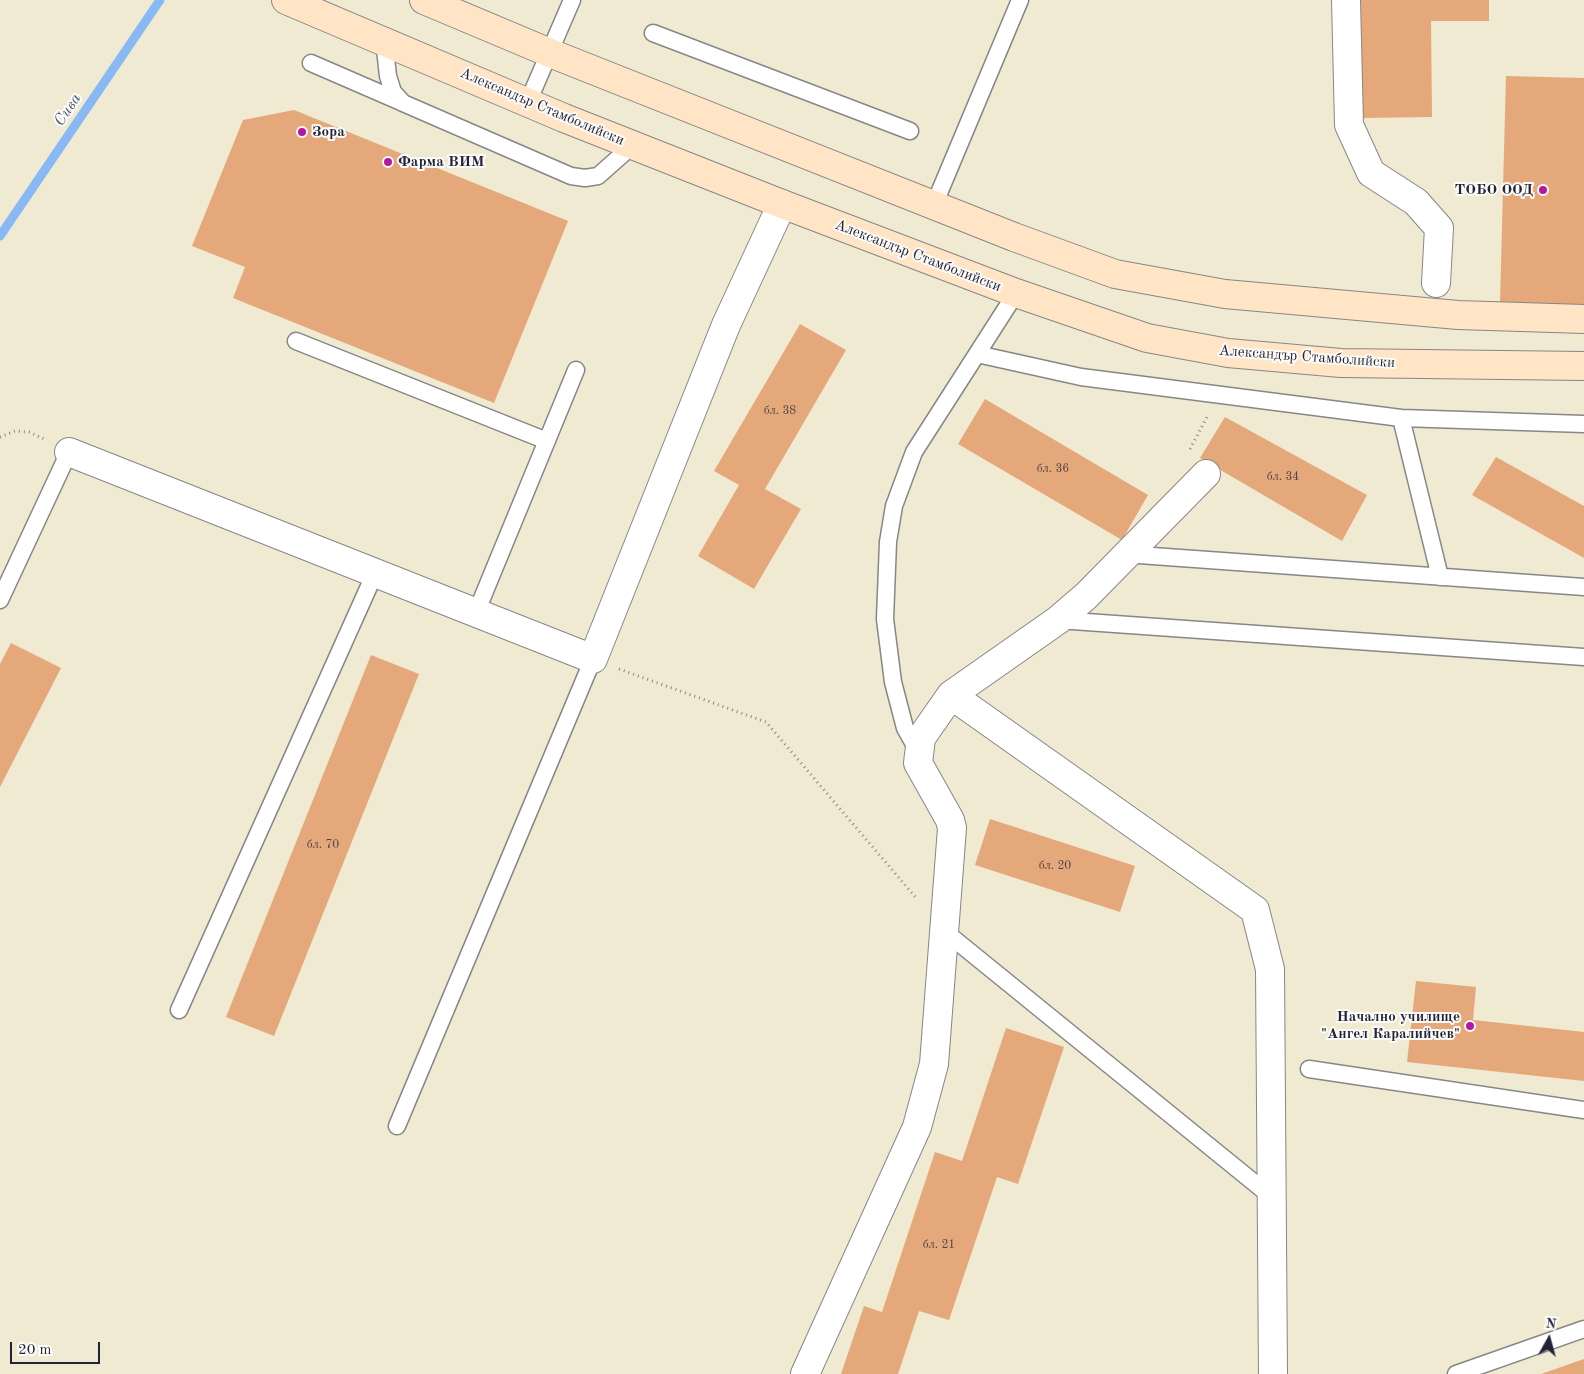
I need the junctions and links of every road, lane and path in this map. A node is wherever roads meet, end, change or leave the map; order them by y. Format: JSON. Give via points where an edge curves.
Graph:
{"nodes":[{"id":1,"x":286,"y":0,"type":"edge"},
{"id":2,"x":424,"y":0,"type":"edge"},
{"id":3,"x":572,"y":0,"type":"edge"},
{"id":4,"x":1020,"y":0,"type":"edge"},
{"id":5,"x":1346,"y":0,"type":"edge"},
{"id":6,"x":654,"y":32,"type":"dead end"},
{"id":7,"x":384,"y":40,"type":"junction"},
{"id":8,"x":550,"y":53,"type":"junction"},
{"id":9,"x":311,"y":64,"type":"dead end"},
{"id":10,"x":528,"y":102,"type":"junction"},
{"id":11,"x":403,"y":103,"type":"junction"},
{"id":12,"x":910,"y":130,"type":"dead end"},
{"id":13,"x":633,"y":145,"type":"junction"},
{"id":14,"x":782,"y":204,"type":"junction"},
{"id":15,"x":934,"y":205,"type":"junction"},
{"id":16,"x":1436,"y":283,"type":"dead end"},
{"id":17,"x":1016,"y":293,"type":"junction"},
{"id":18,"x":1584,"y":319,"type":"edge"},
{"id":19,"x":296,"y":341,"type":"dead end"},
{"id":20,"x":977,"y":354,"type":"junction"},
{"id":21,"x":1584,"y":366,"type":"edge"},
{"id":22,"x":576,"y":370,"type":"dead end"},
{"id":23,"x":1218,"y":394,"type":"junction"},
{"id":24,"x":1401,"y":418,"type":"junction"},
{"id":25,"x":1584,"y":424,"type":"edge"},
{"id":26,"x":0,"y":438,"type":"edge"},
{"id":27,"x":547,"y":441,"type":"junction"},
{"id":28,"x":70,"y":452,"type":"junction"},
{"id":29,"x":1206,"y":474,"type":"joint"},
{"id":30,"x":1125,"y":554,"type":"junction"},
{"id":31,"x":375,"y":573,"type":"junction"},
{"id":32,"x":1440,"y":577,"type":"junction"},
{"id":33,"x":1584,"y":587,"type":"edge"},
{"id":34,"x":0,"y":600,"type":"edge"},
{"id":35,"x":476,"y":613,"type":"junction"},
{"id":36,"x":1058,"y":620,"type":"junction"},
{"id":37,"x":1584,"y":657,"type":"edge"},
{"id":38,"x":593,"y":659,"type":"junction"},
{"id":39,"x":951,"y":695,"type":"junction"},
{"id":40,"x":918,"y":752,"type":"junction"},
{"id":41,"x":943,"y":930,"type":"junction"},
{"id":42,"x":180,"y":1010,"type":"dead end"},
{"id":43,"x":1308,"y":1069,"type":"dead end"},
{"id":44,"x":1584,"y":1110,"type":"edge"},
{"id":45,"x":397,"y":1126,"type":"dead end"},
{"id":46,"x":1273,"y":1198,"type":"junction"},
{"id":47,"x":1584,"y":1329,"type":"edge"},
{"id":48,"x":805,"y":1374,"type":"edge"},
{"id":49,"x":1273,"y":1374,"type":"edge"},
{"id":50,"x":1456,"y":1374,"type":"edge"}],
"edges":[{"from":1,"to":7,"type":"main road","name":"Александър Стамболийски"},
{"from":2,"to":8,"type":"main road"},
{"from":3,"to":8,"type":"lane"},
{"from":4,"to":15,"type":"lane"},
{"from":5,"to":16,"type":"street","via":[[1349,126],[1371,173],[1416,202],[1438,228]]},
{"from":6,"to":12,"type":"lane"},
{"from":7,"to":10,"type":"main road","name":"Александър Стамболийски"},
{"from":7,"to":11,"type":"lane","via":[[388,76],[393,92]]},
{"from":8,"to":10,"type":"lane"},
{"from":8,"to":15,"type":"main road"},
{"from":9,"to":11,"type":"lane"},
{"from":10,"to":13,"type":"main road","name":"Александър Стамболийски"},
{"from":11,"to":13,"type":"lane","via":[[571,176],[598,176]]},
{"from":13,"to":14,"type":"main road","name":"Александър Стамболийски"},
{"from":14,"to":17,"type":"main road","name":"Александър Стамболийски"},
{"from":14,"to":38,"type":"street","via":[[726,325]]},
{"from":15,"to":18,"type":"main road","via":[[1115,274],[1225,294],[1458,315]]},
{"from":17,"to":20,"type":"lane"},
{"from":17,"to":21,"type":"main road","name":"Александър Стамболийски","via":[[1147,338],[1228,353],[1341,363]]},
{"from":19,"to":27,"type":"lane"},
{"from":20,"to":23,"type":"lane","via":[[1081,377]]},
{"from":20,"to":40,"type":"lane","via":[[914,452],[894,506],[888,542],[885,619],[893,682],[905,728]]},
{"from":22,"to":27,"type":"lane"},
{"from":23,"to":24,"type":"lane"},
{"from":23,"to":29,"type":"path","via":[[1183,463]]},
{"from":24,"to":25,"type":"lane"},
{"from":24,"to":32,"type":"lane"},
{"from":26,"to":28,"type":"path","via":[[14,431],[29,432]]},
{"from":27,"to":35,"type":"lane"},
{"from":28,"to":31,"type":"street"},
{"from":28,"to":34,"type":"lane"},
{"from":29,"to":30,"type":"street"},
{"from":30,"to":32,"type":"lane"},
{"from":30,"to":36,"type":"street","via":[[1086,596]]},
{"from":31,"to":35,"type":"street"},
{"from":31,"to":42,"type":"lane"},
{"from":32,"to":33,"type":"lane"},
{"from":35,"to":38,"type":"street"},
{"from":36,"to":37,"type":"lane"},
{"from":36,"to":39,"type":"street"},
{"from":38,"to":41,"type":"path","via":[[766,722]]},
{"from":38,"to":45,"type":"lane"},
{"from":39,"to":40,"type":"street","via":[[921,738]]},
{"from":39,"to":46,"type":"street","via":[[1255,910],[1270,969]]},
{"from":40,"to":41,"type":"street","via":[[918,763],[952,828]]},
{"from":41,"to":46,"type":"lane"},
{"from":41,"to":48,"type":"street","via":[[934,1064],[917,1127]]},
{"from":43,"to":44,"type":"lane"},
{"from":46,"to":49,"type":"street"},
{"from":47,"to":50,"type":"lane"}]}
